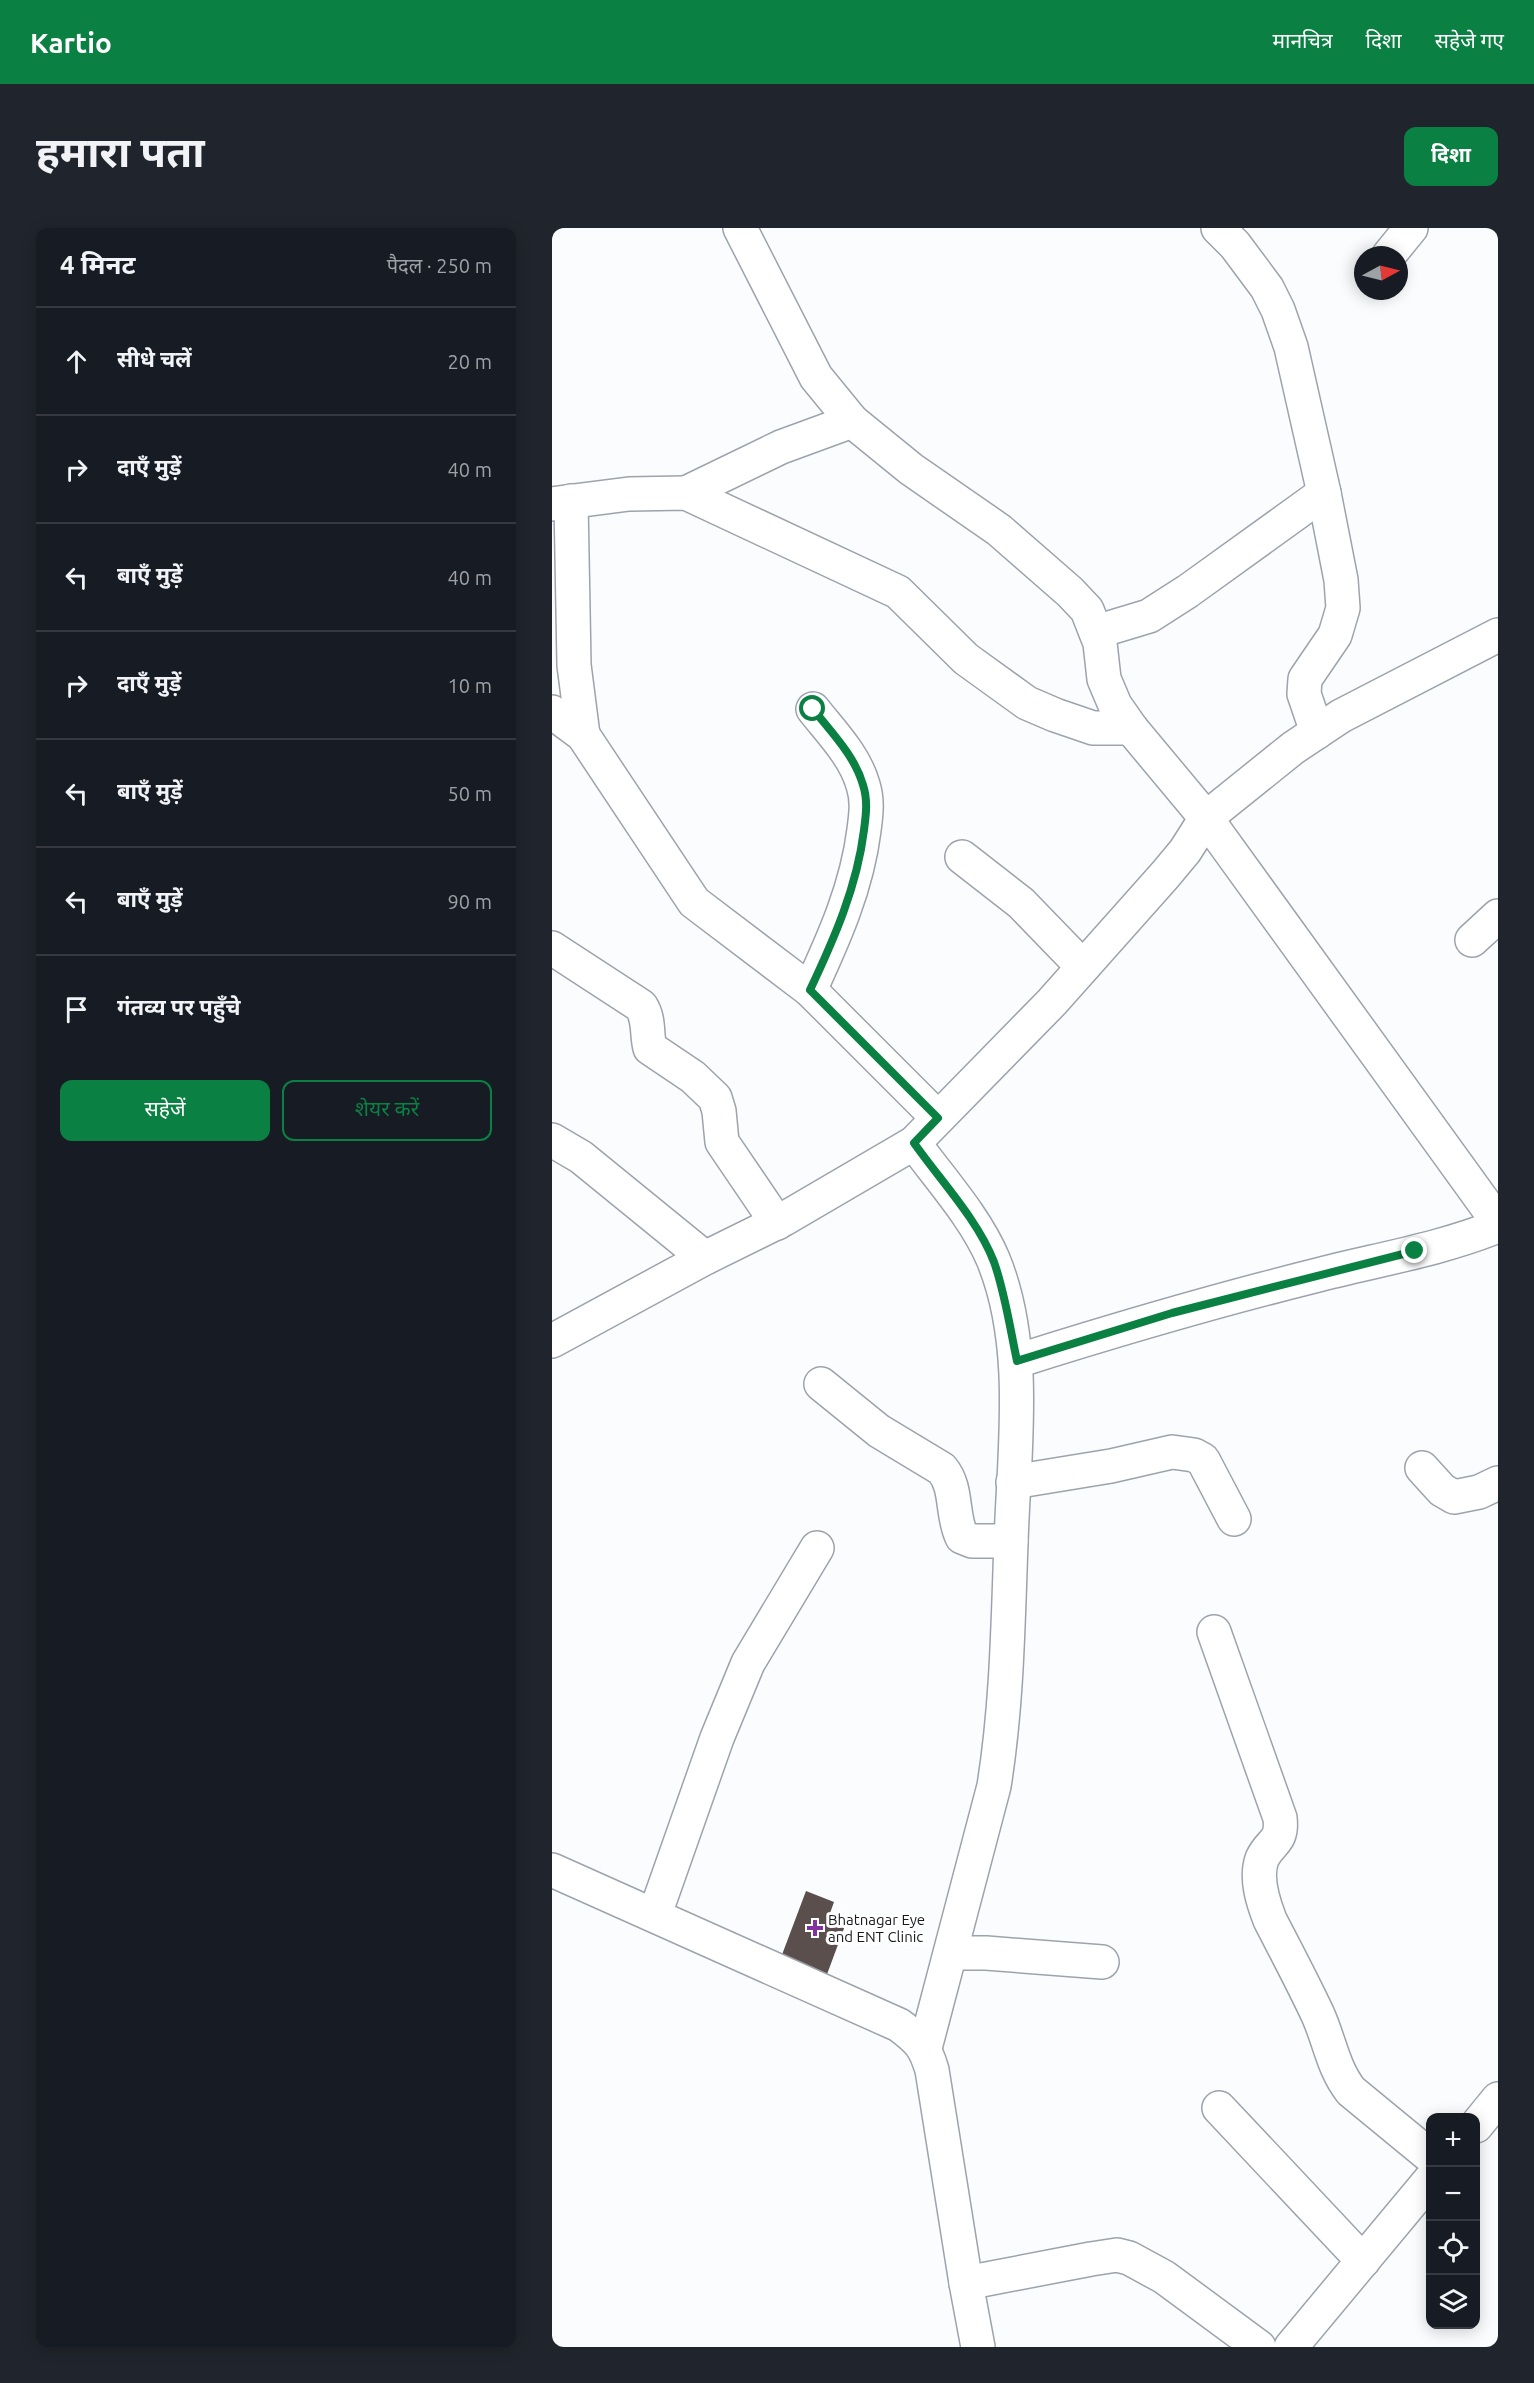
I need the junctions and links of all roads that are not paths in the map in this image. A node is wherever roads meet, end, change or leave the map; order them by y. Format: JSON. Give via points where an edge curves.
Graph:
{"nodes":[{"id":1,"x":740,"y":228,"type":"edge"},
{"id":2,"x":1218,"y":228,"type":"edge"},
{"id":3,"x":1411,"y":228,"type":"edge"},
{"id":4,"x":1396,"y":246,"type":"edge"},
{"id":5,"x":852,"y":422,"type":"junction"},
{"id":6,"x":686,"y":493,"type":"junction"},
{"id":7,"x":1324,"y":493,"type":"junction"},
{"id":8,"x":562,"y":502,"type":"edge"},
{"id":9,"x":1096,"y":632,"type":"junction"},
{"id":10,"x":1498,"y":635,"type":"edge"},
{"id":11,"x":813,"y":709,"type":"dead end"},
{"id":12,"x":552,"y":712,"type":"edge"},
{"id":13,"x":1131,"y":728,"type":"junction"},
{"id":14,"x":1317,"y":732,"type":"junction"},
{"id":15,"x":583,"y":735,"type":"junction"},
{"id":16,"x":1206,"y":818,"type":"junction"},
{"id":17,"x":962,"y":857,"type":"dead end"},
{"id":18,"x":1498,"y":916,"type":"edge"},
{"id":19,"x":1472,"y":940,"type":"dead end"},
{"id":20,"x":552,"y":948,"type":"edge"},
{"id":21,"x":1083,"y":967,"type":"junction"},
{"id":22,"x":810,"y":990,"type":"junction"},
{"id":23,"x":938,"y":1118,"type":"junction"},
{"id":24,"x":552,"y":1140,"type":"edge"},
{"id":25,"x":914,"y":1143,"type":"junction"},
{"id":26,"x":777,"y":1223,"type":"junction"},
{"id":27,"x":1498,"y":1224,"type":"edge"},
{"id":28,"x":705,"y":1258,"type":"junction"},
{"id":29,"x":552,"y":1341,"type":"edge"},
{"id":30,"x":1017,"y":1361,"type":"junction"},
{"id":31,"x":820,"y":1384,"type":"dead end"},
{"id":32,"x":1422,"y":1468,"type":"dead end"},
{"id":33,"x":1013,"y":1482,"type":"junction"},
{"id":34,"x":1498,"y":1483,"type":"edge"},
{"id":35,"x":1234,"y":1519,"type":"dead end"},
{"id":36,"x":1011,"y":1541,"type":"junction"},
{"id":37,"x":817,"y":1548,"type":"dead end"},
{"id":38,"x":1214,"y":1632,"type":"dead end"},
{"id":39,"x":552,"y":1870,"type":"edge"},
{"id":40,"x":655,"y":1914,"type":"junction"},
{"id":41,"x":951,"y":1953,"type":"junction"},
{"id":42,"x":1102,"y":1962,"type":"dead end"},
{"id":43,"x":925,"y":2048,"type":"junction"},
{"id":44,"x":1498,"y":2099,"type":"edge"},
{"id":45,"x":1219,"y":2108,"type":"dead end"},
{"id":46,"x":1480,"y":2121,"type":"edge"},
{"id":47,"x":1426,"y":2152,"type":"edge"},
{"id":48,"x":1426,"y":2186,"type":"edge"},
{"id":49,"x":1364,"y":2261,"type":"junction"},
{"id":50,"x":966,"y":2283,"type":"junction"},
{"id":51,"x":978,"y":2347,"type":"edge"},
{"id":52,"x":1259,"y":2347,"type":"edge"},
{"id":53,"x":1291,"y":2347,"type":"edge"}],
"edges":[{"from":1,"to":5,"type":"street","via":[[816,377]]},
{"from":2,"to":7,"type":"street","via":[[1267,288],[1278,310],[1291,347]]},
{"from":3,"to":4,"type":"street"},
{"from":5,"to":6,"type":"street","via":[[781,447]]},
{"from":5,"to":9,"type":"street","via":[[999,530],[1070,591],[1087,610]]},
{"from":6,"to":8,"type":"street","via":[[629,494]]},
{"from":6,"to":13,"type":"street","via":[[898,592],[966,659],[1027,703],[1093,728]]},
{"from":7,"to":9,"type":"street","via":[[1149,616]]},
{"from":7,"to":14,"type":"street","via":[[1343,608],[1335,635],[1305,679],[1304,694]]},
{"from":8,"to":15,"type":"street"},
{"from":9,"to":13,"type":"street","via":[[1104,679]]},
{"from":10,"to":14,"type":"street"},
{"from":11,"to":22,"type":"street","via":[[852,759],[867,805],[852,889]]},
{"from":12,"to":15,"type":"street"},
{"from":13,"to":16,"type":"street"},
{"from":14,"to":16,"type":"street"},
{"from":15,"to":22,"type":"street","via":[[694,902]]},
{"from":16,"to":21,"type":"street","via":[[1185,851]]},
{"from":16,"to":27,"type":"street"},
{"from":17,"to":21,"type":"street","via":[[1021,903]]},
{"from":18,"to":19,"type":"street"},
{"from":20,"to":26,"type":"street","via":[[641,1006],[647,1015],[650,1048],[693,1077],[715,1098],[723,1142]]},
{"from":21,"to":23,"type":"street"},
{"from":22,"to":23,"type":"street"},
{"from":23,"to":25,"type":"street"},
{"from":24,"to":28,"type":"street","via":[[581,1157]]},
{"from":25,"to":26,"type":"street"},
{"from":25,"to":30,"type":"street","via":[[980,1232],[1002,1288]]},
{"from":26,"to":28,"type":"street"},
{"from":27,"to":30,"type":"street","via":[[1464,1240],[1172,1313]]},
{"from":28,"to":29,"type":"street"},
{"from":30,"to":33,"type":"street"},
{"from":31,"to":36,"type":"street","via":[[879,1431],[942,1469],[952,1489],[962,1537],[972,1541]]},
{"from":32,"to":34,"type":"street","via":[[1454,1497]]},
{"from":33,"to":35,"type":"street","via":[[1183,1452],[1203,1460]]},
{"from":33,"to":36,"type":"street"},
{"from":36,"to":41,"type":"street","via":[[1000,1746],[994,1786]]},
{"from":37,"to":40,"type":"street","via":[[748,1664],[717,1738]]},
{"from":38,"to":47,"type":"street","via":[[1280,1818],[1278,1838],[1263,1858],[1260,1873],[1264,1906],[1319,2017],[1342,2079],[1351,2091]]},
{"from":39,"to":40,"type":"street"},
{"from":40,"to":43,"type":"street","via":[[899,2025]]},
{"from":41,"to":42,"type":"street"},
{"from":41,"to":43,"type":"street"},
{"from":43,"to":50,"type":"street","via":[[932,2070]]},
{"from":44,"to":46,"type":"street"},
{"from":45,"to":49,"type":"street"},
{"from":48,"to":49,"type":"street"},
{"from":49,"to":53,"type":"street"},
{"from":50,"to":51,"type":"street"},
{"from":50,"to":52,"type":"street","via":[[1091,2259],[1129,2258],[1164,2277]]}]}
